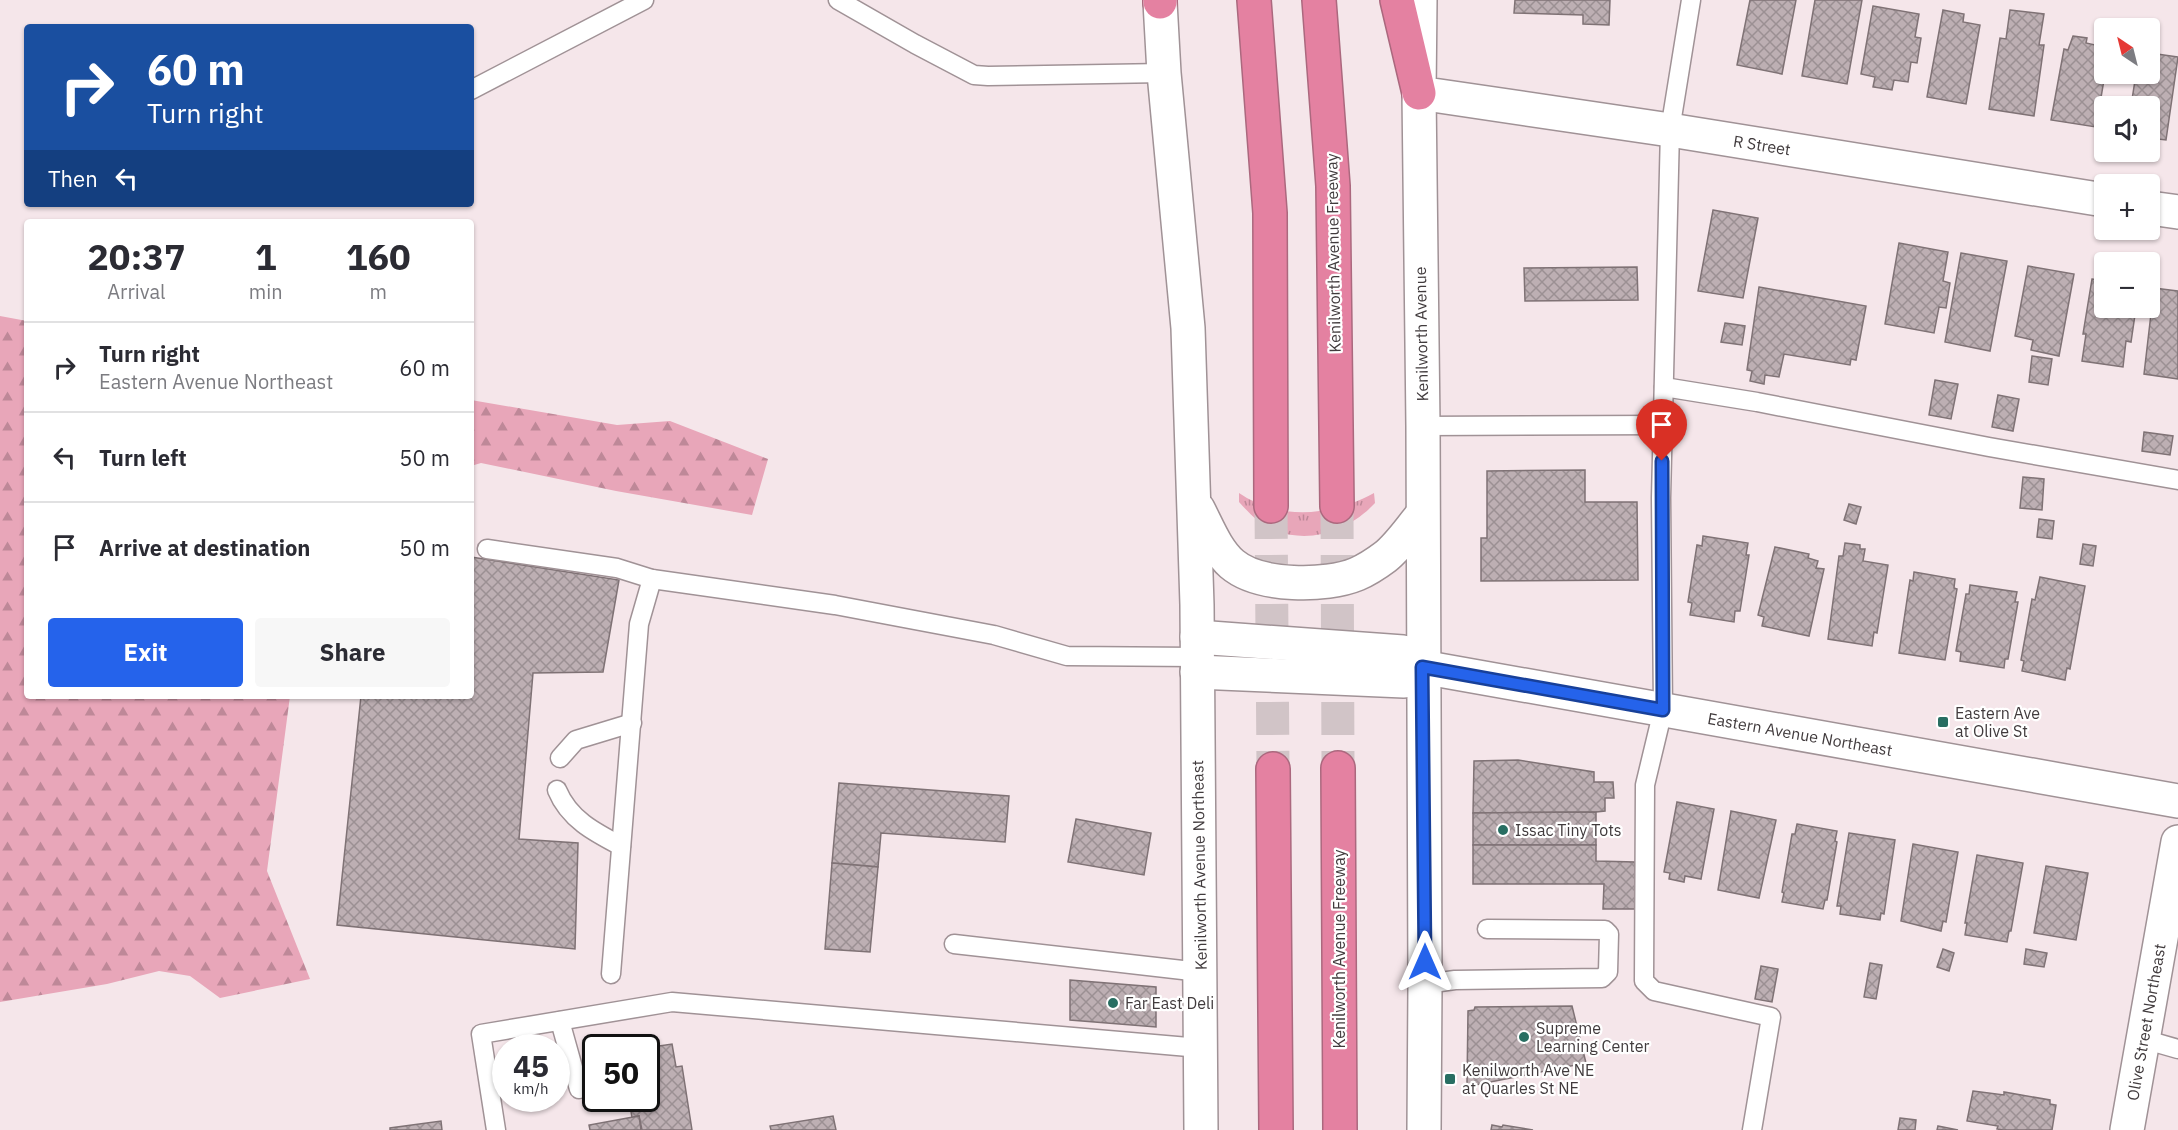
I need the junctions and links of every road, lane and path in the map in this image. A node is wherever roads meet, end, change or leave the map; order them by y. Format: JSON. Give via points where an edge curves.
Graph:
{"nodes":[{"id":1,"x":644,"y":0,"type":"edge"},
{"id":2,"x":838,"y":0,"type":"edge"},
{"id":3,"x":1254,"y":0,"type":"edge"},
{"id":4,"x":1319,"y":0,"type":"edge"},
{"id":5,"x":1397,"y":0,"type":"edge"},
{"id":6,"x":1420,"y":0,"type":"edge"},
{"id":7,"x":1691,"y":0,"type":"edge"},
{"id":8,"x":1160,"y":1,"type":"edge"},
{"id":9,"x":1164,"y":73,"type":"junction"},
{"id":10,"x":474,"y":88,"type":"edge"},
{"id":11,"x":1419,"y":93,"type":"junction"},
{"id":12,"x":1670,"y":130,"type":"junction"},
{"id":13,"x":2094,"y":198,"type":"edge"},
{"id":14,"x":2160,"y":209,"type":"edge"},
{"id":15,"x":2178,"y":212,"type":"edge"},
{"id":16,"x":1664,"y":387,"type":"junction"},
{"id":17,"x":1663,"y":425,"type":"junction"},
{"id":18,"x":1422,"y":426,"type":"junction"},
{"id":19,"x":2178,"y":480,"type":"edge"},
{"id":20,"x":1194,"y":500,"type":"junction"},
{"id":21,"x":1270,"y":506,"type":"tunnel mouth"},
{"id":22,"x":1337,"y":506,"type":"tunnel mouth"},
{"id":23,"x":1422,"y":515,"type":"junction"},
{"id":24,"x":487,"y":549,"type":"dead end"},
{"id":25,"x":652,"y":579,"type":"junction"},
{"id":26,"x":1197,"y":655,"type":"junction"},
{"id":27,"x":1422,"y":667,"type":"junction"},
{"id":28,"x":1663,"y":710,"type":"junction"},
{"id":29,"x":632,"y":723,"type":"junction"},
{"id":30,"x":560,"y":758,"type":"dead end"},
{"id":31,"x":1338,"y":768,"type":"tunnel mouth"},
{"id":32,"x":1273,"y":769,"type":"tunnel mouth"},
{"id":33,"x":557,"y":790,"type":"dead end"},
{"id":34,"x":2178,"y":801,"type":"edge"},
{"id":35,"x":2178,"y":842,"type":"edge"},
{"id":36,"x":621,"y":846,"type":"junction"},
{"id":37,"x":1486,"y":929,"type":"dead end"},
{"id":38,"x":954,"y":944,"type":"dead end"},
{"id":39,"x":1200,"y":972,"type":"junction"},
{"id":40,"x":611,"y":974,"type":"dead end"},
{"id":41,"x":1425,"y":984,"type":"junction"},
{"id":42,"x":560,"y":1021,"type":"junction"},
{"id":43,"x":2144,"y":1039,"type":"junction"},
{"id":44,"x":1200,"y":1048,"type":"junction"},
{"id":45,"x":2178,"y":1049,"type":"edge"},
{"id":46,"x":579,"y":1089,"type":"dead end"},
{"id":47,"x":496,"y":1130,"type":"edge"},
{"id":48,"x":1201,"y":1130,"type":"edge"},
{"id":49,"x":1275,"y":1130,"type":"edge"},
{"id":50,"x":1340,"y":1130,"type":"edge"},
{"id":51,"x":1424,"y":1130,"type":"edge"},
{"id":52,"x":1752,"y":1130,"type":"edge"},
{"id":53,"x":2127,"y":1130,"type":"edge"}],
"edges":[{"from":1,"to":10,"type":"lane"},
{"from":2,"to":9,"type":"lane","via":[[974,75]]},
{"from":3,"to":21,"type":"highway","via":[[1270,213]]},
{"from":4,"to":22,"type":"highway","name":"Kenilworth Avenue Freeway","via":[[1333,186]]},
{"from":5,"to":11,"type":"highway"},
{"from":6,"to":11,"type":"main road","name":"Kenilworth Avenue"},
{"from":7,"to":12,"type":"lane"},
{"from":8,"to":9,"type":"main road"},
{"from":9,"to":20,"type":"main road","via":[[1188,328]]},
{"from":11,"to":12,"type":"main road","name":"R Street"},
{"from":11,"to":18,"type":"main road","name":"Kenilworth Avenue"},
{"from":12,"to":13,"type":"main road","name":"R Street"},
{"from":12,"to":16,"type":"lane"},
{"from":14,"to":15,"type":"main road"},
{"from":16,"to":17,"type":"lane"},
{"from":16,"to":19,"type":"lane"},
{"from":17,"to":18,"type":"lane"},
{"from":17,"to":28,"type":"lane"},
{"from":18,"to":23,"type":"main road","name":"Kenilworth Avenue"},
{"from":20,"to":23,"type":"main road","via":[[1219,550],[1233,565],[1291,584],[1357,574],[1386,556]]},
{"from":20,"to":26,"type":"main road"},
{"from":23,"to":27,"type":"main road","name":"Kenilworth Avenue"},
{"from":24,"to":25,"type":"lane","via":[[617,567]]},
{"from":25,"to":26,"type":"lane","via":[[835,605],[994,634],[1067,656]]},
{"from":25,"to":29,"type":"lane","via":[[640,620]]},
{"from":26,"to":27,"type":"main road","via":[[1404,681]]},
{"from":26,"to":39,"type":"main road","name":"Kenilworth Avenue Northeast"},
{"from":27,"to":28,"type":"main road","name":"Eastern Avenue Northeast"},
{"from":27,"to":41,"type":"main road"},
{"from":28,"to":34,"type":"main road","name":"Eastern Avenue Northeast"},
{"from":28,"to":52,"type":"lane","via":[[1645,785],[1644,981],[1654,991],[1771,1017]]},
{"from":29,"to":30,"type":"lane","via":[[576,740]]},
{"from":29,"to":36,"type":"lane"},
{"from":31,"to":50,"type":"highway","name":"Kenilworth Avenue Freeway"},
{"from":32,"to":49,"type":"highway"},
{"from":33,"to":36,"type":"lane","via":[[563,806],[589,830]]},
{"from":35,"to":43,"type":"main road","name":"Olive Street Northeast"},
{"from":36,"to":40,"type":"lane"},
{"from":37,"to":41,"type":"lane","via":[[1605,930],[1609,934],[1608,972],[1602,978]]},
{"from":38,"to":39,"type":"lane"},
{"from":39,"to":44,"type":"main road","name":"Kenilworth Avenue Northeast"},
{"from":41,"to":51,"type":"main road"},
{"from":42,"to":44,"type":"lane","via":[[672,1002]]},
{"from":42,"to":46,"type":"lane"},
{"from":42,"to":47,"type":"lane","via":[[481,1034]]},
{"from":43,"to":45,"type":"lane"},
{"from":43,"to":53,"type":"main road","name":"Olive Street Northeast"},
{"from":44,"to":48,"type":"main road","name":"Kenilworth Avenue Northeast"}]}
